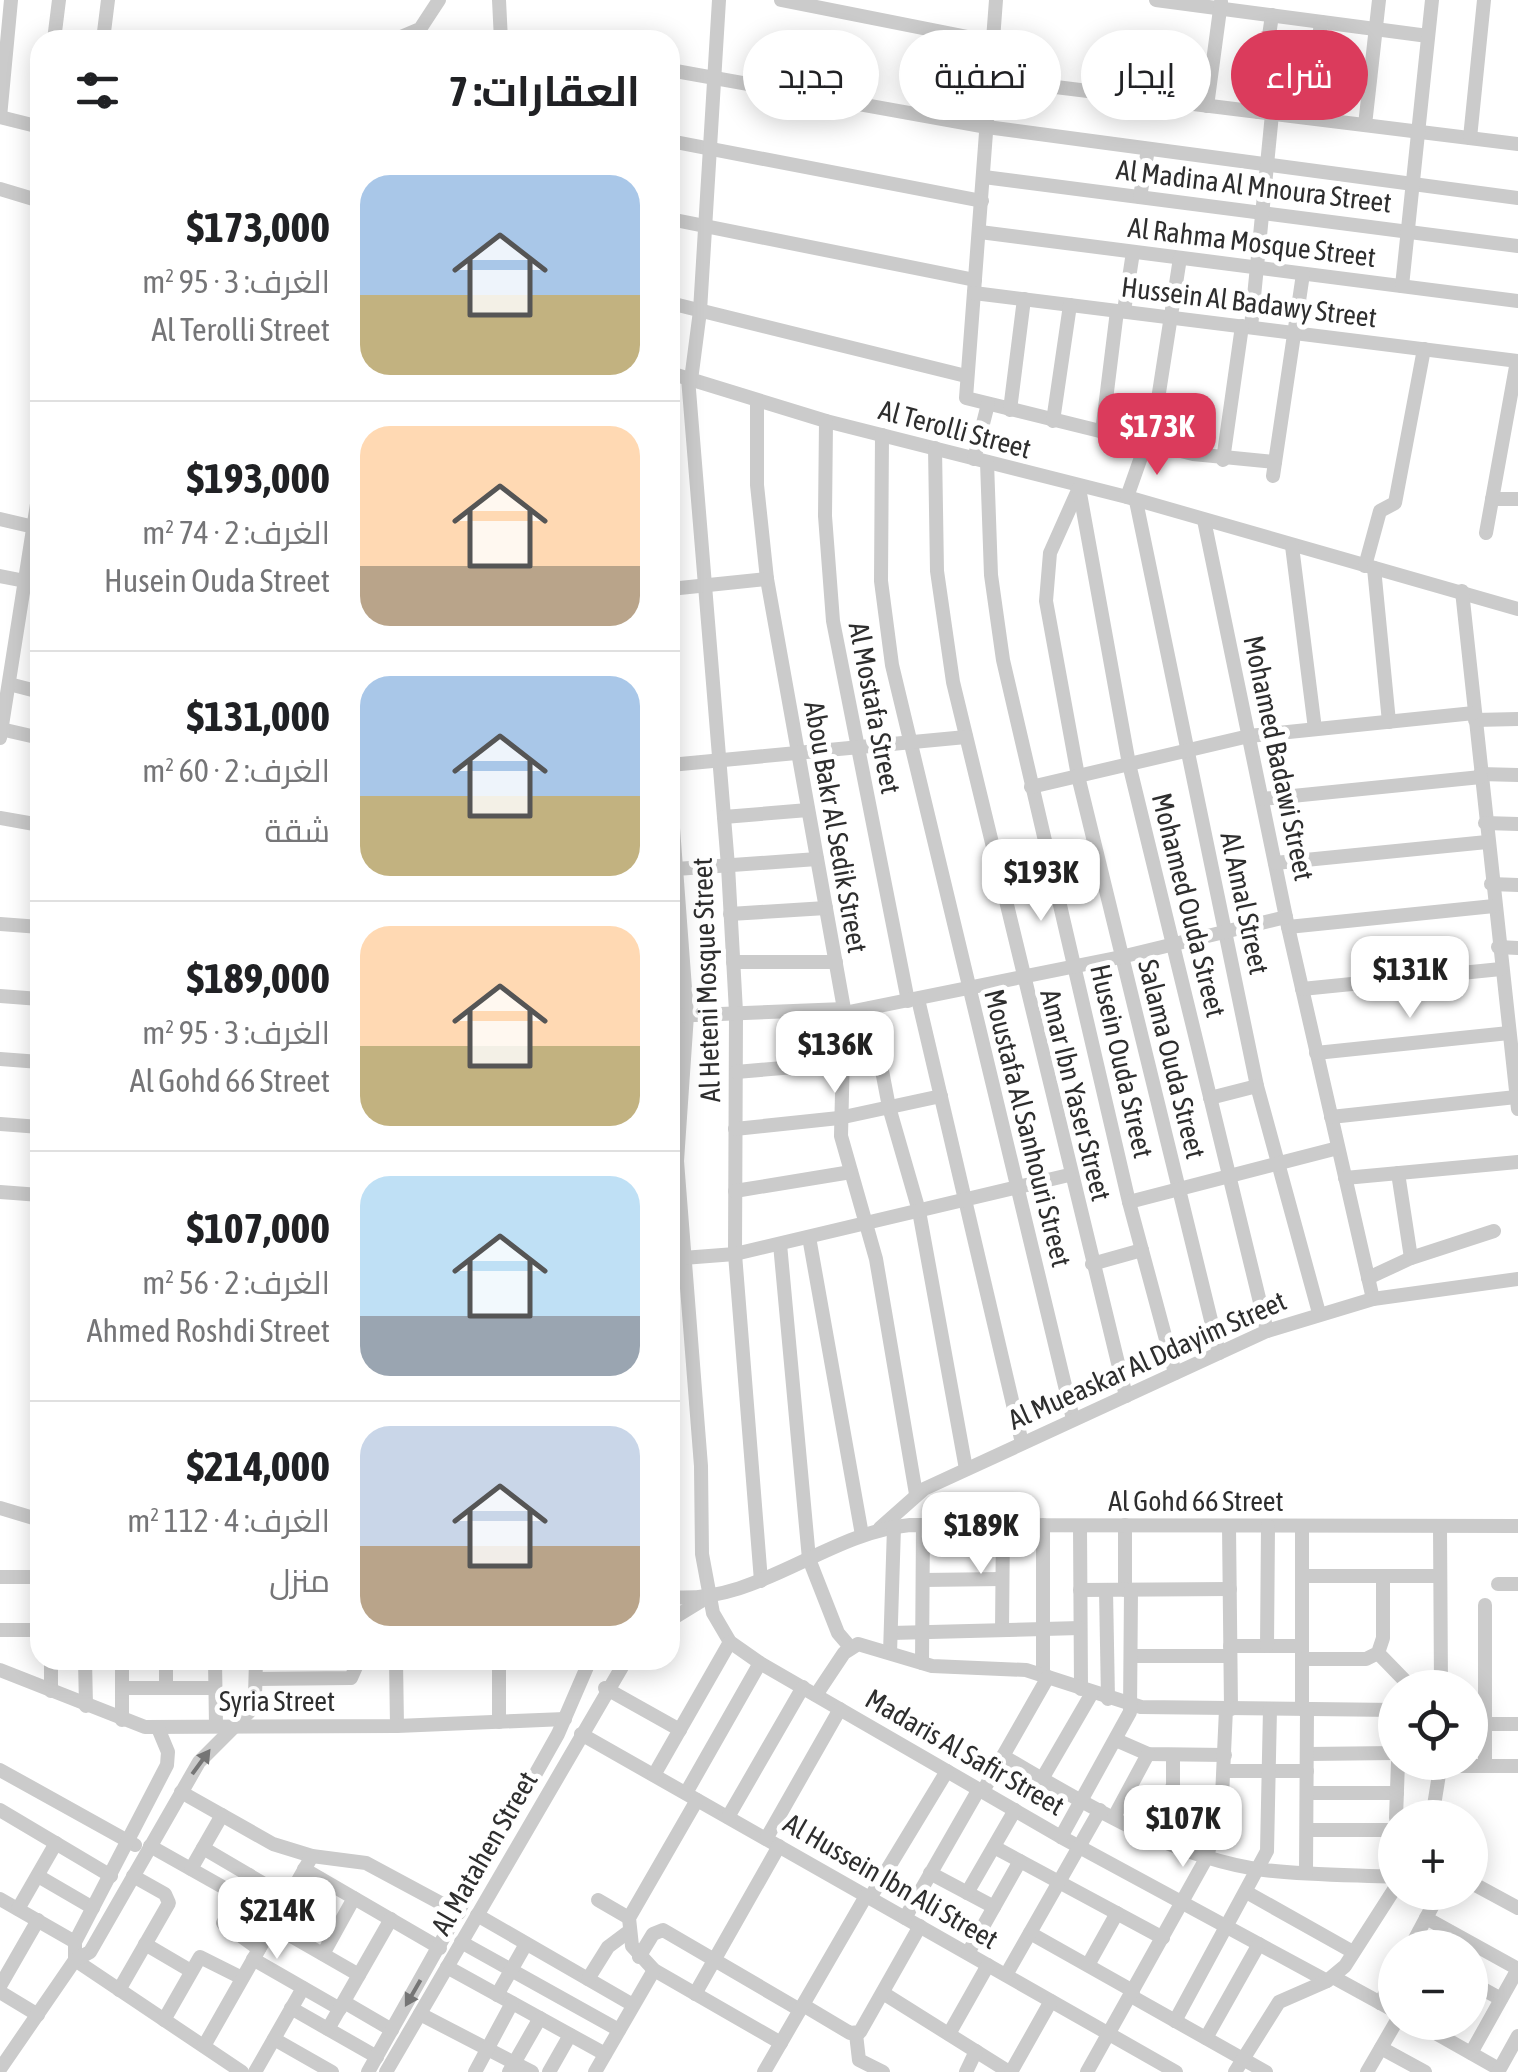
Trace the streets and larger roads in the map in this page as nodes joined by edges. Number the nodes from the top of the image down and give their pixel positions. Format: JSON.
{"nodes":[{"id":1,"x":11,"y":0,"type":"edge"},
{"id":2,"x":58,"y":0,"type":"edge"},
{"id":3,"x":108,"y":0,"type":"edge"},
{"id":4,"x":439,"y":0,"type":"edge"},
{"id":5,"x":499,"y":0,"type":"edge"},
{"id":6,"x":719,"y":0,"type":"edge"},
{"id":7,"x":780,"y":0,"type":"edge"},
{"id":8,"x":996,"y":0,"type":"edge"},
{"id":9,"x":1156,"y":0,"type":"edge"},
{"id":10,"x":1379,"y":0,"type":"edge"},
{"id":11,"x":1432,"y":0,"type":"edge"},
{"id":12,"x":1484,"y":0,"type":"edge"},
{"id":13,"x":1221,"y":4,"type":"edge"},
{"id":14,"x":1272,"y":16,"type":"junction"},
{"id":15,"x":1321,"y":22,"type":"junction"},
{"id":16,"x":1376,"y":29,"type":"junction"},
{"id":17,"x":55,"y":30,"type":"edge"},
{"id":18,"x":104,"y":30,"type":"edge"},
{"id":19,"x":418,"y":30,"type":"edge"},
{"id":20,"x":503,"y":30,"type":"edge"},
{"id":21,"x":932,"y":30,"type":"edge"},
{"id":22,"x":994,"y":30,"type":"edge"},
{"id":23,"x":1271,"y":30,"type":"edge"},
{"id":24,"x":1320,"y":30,"type":"edge"},
{"id":25,"x":1428,"y":36,"type":"junction"},
{"id":26,"x":680,"y":72,"type":"edge"},
{"id":27,"x":714,"y":78,"type":"junction"},
{"id":28,"x":1211,"y":82,"type":"edge"},
{"id":29,"x":0,"y":117,"type":"edge"},
{"id":30,"x":987,"y":120,"type":"edge"},
{"id":31,"x":1265,"y":120,"type":"edge"},
{"id":32,"x":1325,"y":120,"type":"edge"},
{"id":33,"x":30,"y":124,"type":"edge"},
{"id":34,"x":1365,"y":125,"type":"junction"},
{"id":35,"x":987,"y":127,"type":"junction"},
{"id":36,"x":1418,"y":132,"type":"junction"},
{"id":37,"x":1470,"y":138,"type":"junction"},
{"id":38,"x":680,"y":143,"type":"edge"},
{"id":39,"x":1518,"y":144,"type":"edge"},
{"id":40,"x":710,"y":148,"type":"junction"},
{"id":41,"x":1148,"y":149,"type":"junction"},
{"id":42,"x":1267,"y":164,"type":"junction"},
{"id":43,"x":984,"y":177,"type":"junction"},
{"id":44,"x":1412,"y":184,"type":"junction"},
{"id":45,"x":0,"y":189,"type":"edge"},
{"id":46,"x":1140,"y":197,"type":"junction"},
{"id":47,"x":30,"y":198,"type":"edge"},
{"id":48,"x":1518,"y":198,"type":"edge"},
{"id":49,"x":982,"y":201,"type":"junction"},
{"id":50,"x":1262,"y":213,"type":"junction"},
{"id":51,"x":680,"y":221,"type":"edge"},
{"id":52,"x":706,"y":226,"type":"junction"},
{"id":53,"x":980,"y":232,"type":"junction"},
{"id":54,"x":1408,"y":232,"type":"junction"},
{"id":55,"x":1518,"y":246,"type":"edge"},
{"id":56,"x":1132,"y":252,"type":"junction"},
{"id":57,"x":1180,"y":258,"type":"junction"},
{"id":58,"x":1257,"y":268,"type":"junction"},
{"id":59,"x":1303,"y":274,"type":"junction"},
{"id":60,"x":975,"y":286,"type":"junction"},
{"id":61,"x":1402,"y":286,"type":"junction"},
{"id":62,"x":1024,"y":300,"type":"junction"},
{"id":63,"x":1518,"y":301,"type":"edge"},
{"id":64,"x":680,"y":305,"type":"edge"},
{"id":65,"x":1070,"y":305,"type":"junction"},
{"id":66,"x":700,"y":311,"type":"junction"},
{"id":67,"x":1120,"y":311,"type":"junction"},
{"id":68,"x":1171,"y":317,"type":"junction"},
{"id":69,"x":1246,"y":327,"type":"junction"},
{"id":70,"x":1294,"y":333,"type":"junction"},
{"id":71,"x":1424,"y":349,"type":"junction"},
{"id":72,"x":1517,"y":361,"type":"edge"},
{"id":73,"x":680,"y":376,"type":"edge"},
{"id":74,"x":966,"y":376,"type":"junction"},
{"id":75,"x":690,"y":379,"type":"junction"},
{"id":76,"x":757,"y":401,"type":"junction"},
{"id":77,"x":988,"y":404,"type":"junction"},
{"id":78,"x":1010,"y":410,"type":"junction"},
{"id":79,"x":826,"y":421,"type":"junction"},
{"id":80,"x":1054,"y":421,"type":"junction"},
{"id":81,"x":1102,"y":432,"type":"junction"},
{"id":82,"x":882,"y":435,"type":"junction"},
{"id":83,"x":1149,"y":444,"type":"junction"},
{"id":84,"x":935,"y":448,"type":"junction"},
{"id":85,"x":981,"y":460,"type":"junction"},
{"id":86,"x":1223,"y":460,"type":"junction"},
{"id":87,"x":1080,"y":488,"type":"junction"},
{"id":88,"x":1132,"y":499,"type":"junction"},
{"id":89,"x":1492,"y":499,"type":"junction"},
{"id":90,"x":1518,"y":499,"type":"edge"},
{"id":91,"x":0,"y":519,"type":"edge"},
{"id":92,"x":1204,"y":520,"type":"junction"},
{"id":93,"x":30,"y":531,"type":"edge"},
{"id":94,"x":1486,"y":533,"type":"dead end"},
{"id":95,"x":1292,"y":546,"type":"junction"},
{"id":96,"x":30,"y":560,"type":"edge"},
{"id":97,"x":1369,"y":567,"type":"junction"},
{"id":98,"x":0,"y":576,"type":"edge"},
{"id":99,"x":767,"y":579,"type":"junction"},
{"id":100,"x":26,"y":581,"type":"junction"},
{"id":101,"x":706,"y":586,"type":"junction"},
{"id":102,"x":680,"y":588,"type":"edge"},
{"id":103,"x":1462,"y":592,"type":"junction"},
{"id":104,"x":1518,"y":609,"type":"edge"},
{"id":105,"x":0,"y":632,"type":"edge"},
{"id":106,"x":17,"y":635,"type":"junction"},
{"id":107,"x":5,"y":689,"type":"edge"},
{"id":108,"x":30,"y":691,"type":"edge"},
{"id":109,"x":1475,"y":716,"type":"junction"},
{"id":110,"x":1518,"y":719,"type":"edge"},
{"id":111,"x":1389,"y":722,"type":"junction"},
{"id":112,"x":1,"y":729,"type":"edge"},
{"id":113,"x":1315,"y":729,"type":"junction"},
{"id":114,"x":30,"y":736,"type":"edge"},
{"id":115,"x":1249,"y":736,"type":"junction"},
{"id":116,"x":966,"y":737,"type":"junction"},
{"id":117,"x":0,"y":738,"type":"edge"},
{"id":118,"x":910,"y":743,"type":"junction"},
{"id":119,"x":856,"y":748,"type":"junction"},
{"id":120,"x":1188,"y":750,"type":"junction"},
{"id":121,"x":798,"y":755,"type":"junction"},
{"id":122,"x":720,"y":764,"type":"junction"},
{"id":123,"x":1129,"y":764,"type":"junction"},
{"id":124,"x":680,"y":766,"type":"edge"},
{"id":125,"x":1518,"y":774,"type":"edge"},
{"id":126,"x":1480,"y":775,"type":"junction"},
{"id":127,"x":1078,"y":776,"type":"junction"},
{"id":128,"x":1031,"y":786,"type":"junction"},
{"id":129,"x":1262,"y":799,"type":"junction"},
{"id":130,"x":808,"y":810,"type":"junction"},
{"id":131,"x":724,"y":816,"type":"junction"},
{"id":132,"x":0,"y":818,"type":"edge"},
{"id":133,"x":30,"y":823,"type":"edge"},
{"id":134,"x":1485,"y":823,"type":"junction"},
{"id":135,"x":1518,"y":824,"type":"edge"},
{"id":136,"x":1487,"y":842,"type":"junction"},
{"id":137,"x":817,"y":859,"type":"junction"},
{"id":138,"x":1275,"y":864,"type":"junction"},
{"id":139,"x":728,"y":866,"type":"junction"},
{"id":140,"x":680,"y":869,"type":"edge"},
{"id":141,"x":1491,"y":884,"type":"junction"},
{"id":142,"x":1518,"y":885,"type":"edge"},
{"id":143,"x":1494,"y":906,"type":"junction"},
{"id":144,"x":826,"y":908,"type":"junction"},
{"id":145,"x":730,"y":914,"type":"junction"},
{"id":146,"x":1286,"y":922,"type":"junction"},
{"id":147,"x":0,"y":924,"type":"edge"},
{"id":148,"x":30,"y":926,"type":"edge"},
{"id":149,"x":680,"y":927,"type":"edge"},
{"id":150,"x":1225,"y":932,"type":"junction"},
{"id":151,"x":1172,"y":944,"type":"junction"},
{"id":152,"x":1498,"y":947,"type":"junction"},
{"id":153,"x":1518,"y":948,"type":"edge"},
{"id":154,"x":1121,"y":958,"type":"junction"},
{"id":155,"x":733,"y":962,"type":"junction"},
{"id":156,"x":836,"y":962,"type":"junction"},
{"id":157,"x":1074,"y":967,"type":"junction"},
{"id":158,"x":1501,"y":969,"type":"junction"},
{"id":159,"x":1022,"y":978,"type":"junction"},
{"id":160,"x":968,"y":988,"type":"junction"},
{"id":161,"x":1302,"y":989,"type":"junction"},
{"id":162,"x":0,"y":996,"type":"edge"},
{"id":163,"x":30,"y":998,"type":"edge"},
{"id":164,"x":912,"y":1000,"type":"junction"},
{"id":165,"x":870,"y":1008,"type":"junction"},
{"id":166,"x":844,"y":1011,"type":"junction"},
{"id":167,"x":736,"y":1012,"type":"junction"},
{"id":168,"x":1512,"y":1014,"type":"edge"},
{"id":169,"x":680,"y":1015,"type":"edge"},
{"id":170,"x":686,"y":1015,"type":"junction"},
{"id":171,"x":1509,"y":1033,"type":"junction"},
{"id":172,"x":1316,"y":1053,"type":"junction"},
{"id":173,"x":0,"y":1059,"type":"edge"},
{"id":174,"x":30,"y":1061,"type":"edge"},
{"id":175,"x":842,"y":1063,"type":"junction"},
{"id":176,"x":1516,"y":1069,"type":"edge"},
{"id":177,"x":736,"y":1072,"type":"junction"},
{"id":178,"x":1257,"y":1086,"type":"junction"},
{"id":179,"x":940,"y":1096,"type":"junction"},
{"id":180,"x":1210,"y":1098,"type":"junction"},
{"id":181,"x":1517,"y":1103,"type":"edge"},
{"id":182,"x":890,"y":1107,"type":"junction"},
{"id":183,"x":680,"y":1113,"type":"edge"},
{"id":184,"x":1331,"y":1117,"type":"junction"},
{"id":185,"x":840,"y":1118,"type":"junction"},
{"id":186,"x":0,"y":1124,"type":"edge"},
{"id":187,"x":30,"y":1126,"type":"edge"},
{"id":188,"x":735,"y":1129,"type":"junction"},
{"id":189,"x":1338,"y":1148,"type":"junction"},
{"id":190,"x":1518,"y":1162,"type":"edge"},
{"id":191,"x":1278,"y":1163,"type":"junction"},
{"id":192,"x":851,"y":1172,"type":"junction"},
{"id":193,"x":1398,"y":1173,"type":"junction"},
{"id":194,"x":1069,"y":1175,"type":"junction"},
{"id":195,"x":1229,"y":1176,"type":"junction"},
{"id":196,"x":1345,"y":1178,"type":"junction"},
{"id":197,"x":1016,"y":1188,"type":"junction"},
{"id":198,"x":1178,"y":1189,"type":"junction"},
{"id":199,"x":735,"y":1191,"type":"junction"},
{"id":200,"x":0,"y":1192,"type":"edge"},
{"id":201,"x":30,"y":1194,"type":"edge"},
{"id":202,"x":965,"y":1200,"type":"junction"},
{"id":203,"x":1129,"y":1202,"type":"junction"},
{"id":204,"x":919,"y":1211,"type":"junction"},
{"id":205,"x":867,"y":1223,"type":"junction"},
{"id":206,"x":1494,"y":1231,"type":"dead end"},
{"id":207,"x":809,"y":1237,"type":"junction"},
{"id":208,"x":780,"y":1244,"type":"junction"},
{"id":209,"x":1142,"y":1250,"type":"junction"},
{"id":210,"x":735,"y":1254,"type":"junction"},
{"id":211,"x":1411,"y":1258,"type":"junction"},
{"id":212,"x":680,"y":1259,"type":"edge"},
{"id":213,"x":1092,"y":1264,"type":"junction"},
{"id":214,"x":1368,"y":1278,"type":"junction"},
{"id":215,"x":1518,"y":1279,"type":"edge"},
{"id":216,"x":680,"y":1285,"type":"edge"},
{"id":217,"x":1373,"y":1299,"type":"junction"},
{"id":218,"x":1319,"y":1312,"type":"junction"},
{"id":219,"x":1267,"y":1331,"type":"junction"},
{"id":220,"x":1219,"y":1352,"type":"junction"},
{"id":221,"x":1174,"y":1374,"type":"junction"},
{"id":222,"x":1126,"y":1396,"type":"junction"},
{"id":223,"x":1074,"y":1419,"type":"junction"},
{"id":224,"x":1022,"y":1443,"type":"junction"},
{"id":225,"x":966,"y":1469,"type":"junction"},
{"id":226,"x":916,"y":1494,"type":"junction"},
{"id":227,"x":0,"y":1508,"type":"edge"},
{"id":228,"x":30,"y":1517,"type":"edge"},
{"id":229,"x":923,"y":1525,"type":"junction"},
{"id":230,"x":1003,"y":1525,"type":"junction"},
{"id":231,"x":894,"y":1526,"type":"junction"},
{"id":232,"x":1043,"y":1526,"type":"junction"},
{"id":233,"x":1080,"y":1526,"type":"junction"},
{"id":234,"x":1125,"y":1526,"type":"junction"},
{"id":235,"x":1230,"y":1526,"type":"junction"},
{"id":236,"x":1268,"y":1526,"type":"junction"},
{"id":237,"x":1302,"y":1526,"type":"junction"},
{"id":238,"x":1440,"y":1526,"type":"junction"},
{"id":239,"x":1518,"y":1526,"type":"edge"},
{"id":240,"x":878,"y":1530,"type":"junction"},
{"id":241,"x":862,"y":1536,"type":"junction"},
{"id":242,"x":809,"y":1559,"type":"junction"},
{"id":243,"x":1302,"y":1576,"type":"junction"},
{"id":244,"x":1383,"y":1576,"type":"junction"},
{"id":245,"x":1440,"y":1576,"type":"junction"},
{"id":246,"x":0,"y":1577,"type":"edge"},
{"id":247,"x":30,"y":1577,"type":"edge"},
{"id":248,"x":923,"y":1580,"type":"junction"},
{"id":249,"x":1002,"y":1580,"type":"junction"},
{"id":250,"x":760,"y":1581,"type":"junction"},
{"id":251,"x":1498,"y":1584,"type":"dead end"},
{"id":252,"x":1518,"y":1584,"type":"edge"},
{"id":253,"x":1230,"y":1589,"type":"junction"},
{"id":254,"x":1080,"y":1590,"type":"junction"},
{"id":255,"x":1106,"y":1590,"type":"junction"},
{"id":256,"x":1128,"y":1590,"type":"junction"},
{"id":257,"x":680,"y":1597,"type":"edge"},
{"id":258,"x":706,"y":1598,"type":"junction"},
{"id":259,"x":1485,"y":1605,"type":"dead end"},
{"id":260,"x":680,"y":1614,"type":"edge"},
{"id":261,"x":1043,"y":1628,"type":"junction"},
{"id":262,"x":1080,"y":1628,"type":"junction"},
{"id":263,"x":0,"y":1630,"type":"edge"},
{"id":264,"x":30,"y":1630,"type":"edge"},
{"id":265,"x":1002,"y":1630,"type":"junction"},
{"id":266,"x":922,"y":1632,"type":"junction"},
{"id":267,"x":891,"y":1633,"type":"junction"},
{"id":268,"x":730,"y":1642,"type":"junction"},
{"id":269,"x":850,"y":1646,"type":"junction"},
{"id":270,"x":1267,"y":1646,"type":"junction"},
{"id":271,"x":1230,"y":1651,"type":"junction"},
{"id":272,"x":1302,"y":1652,"type":"junction"},
{"id":273,"x":890,"y":1653,"type":"junction"},
{"id":274,"x":1378,"y":1653,"type":"junction"},
{"id":275,"x":1131,"y":1656,"type":"junction"},
{"id":276,"x":760,"y":1663,"type":"junction"},
{"id":277,"x":922,"y":1663,"type":"junction"},
{"id":278,"x":0,"y":1670,"type":"edge"},
{"id":279,"x":51,"y":1670,"type":"edge"},
{"id":280,"x":85,"y":1670,"type":"edge"},
{"id":281,"x":122,"y":1670,"type":"edge"},
{"id":282,"x":166,"y":1670,"type":"edge"},
{"id":283,"x":215,"y":1670,"type":"edge"},
{"id":284,"x":256,"y":1670,"type":"edge"},
{"id":285,"x":314,"y":1670,"type":"edge"},
{"id":286,"x":354,"y":1670,"type":"edge"},
{"id":287,"x":396,"y":1670,"type":"edge"},
{"id":288,"x":500,"y":1670,"type":"edge"},
{"id":289,"x":586,"y":1670,"type":"edge"},
{"id":290,"x":618,"y":1670,"type":"edge"},
{"id":291,"x":1395,"y":1670,"type":"edge"},
{"id":292,"x":1440,"y":1670,"type":"edge"},
{"id":293,"x":1485,"y":1670,"type":"edge"},
{"id":294,"x":1046,"y":1676,"type":"junction"},
{"id":295,"x":256,"y":1679,"type":"junction"},
{"id":296,"x":314,"y":1679,"type":"junction"},
{"id":297,"x":122,"y":1688,"type":"junction"},
{"id":298,"x":166,"y":1688,"type":"junction"},
{"id":299,"x":215,"y":1688,"type":"junction"},
{"id":300,"x":605,"y":1688,"type":"junction"},
{"id":301,"x":51,"y":1691,"type":"junction"},
{"id":302,"x":809,"y":1691,"type":"junction"},
{"id":303,"x":1086,"y":1691,"type":"junction"},
{"id":304,"x":1108,"y":1699,"type":"junction"},
{"id":305,"x":86,"y":1706,"type":"junction"},
{"id":306,"x":1131,"y":1706,"type":"junction"},
{"id":307,"x":840,"y":1709,"type":"junction"},
{"id":308,"x":1228,"y":1709,"type":"junction"},
{"id":309,"x":1270,"y":1709,"type":"junction"},
{"id":310,"x":1305,"y":1709,"type":"junction"},
{"id":311,"x":1378,"y":1710,"type":"edge"},
{"id":312,"x":567,"y":1715,"type":"junction"},
{"id":313,"x":122,"y":1720,"type":"junction"},
{"id":314,"x":590,"y":1720,"type":"junction"},
{"id":315,"x":498,"y":1722,"type":"junction"},
{"id":316,"x":1488,"y":1724,"type":"edge"},
{"id":317,"x":1518,"y":1724,"type":"edge"},
{"id":318,"x":216,"y":1726,"type":"junction"},
{"id":319,"x":239,"y":1726,"type":"junction"},
{"id":320,"x":397,"y":1726,"type":"junction"},
{"id":321,"x":158,"y":1728,"type":"junction"},
{"id":322,"x":680,"y":1730,"type":"junction"},
{"id":323,"x":558,"y":1734,"type":"junction"},
{"id":324,"x":578,"y":1739,"type":"junction"},
{"id":325,"x":1116,"y":1740,"type":"junction"},
{"id":326,"x":1378,"y":1753,"type":"edge"},
{"id":327,"x":1148,"y":1754,"type":"junction"},
{"id":328,"x":1307,"y":1754,"type":"junction"},
{"id":329,"x":1172,"y":1755,"type":"junction"},
{"id":330,"x":1003,"y":1756,"type":"junction"},
{"id":331,"x":1224,"y":1763,"type":"junction"},
{"id":332,"x":1488,"y":1766,"type":"edge"},
{"id":333,"x":1518,"y":1766,"type":"edge"},
{"id":334,"x":947,"y":1771,"type":"junction"},
{"id":335,"x":1270,"y":1771,"type":"junction"},
{"id":336,"x":1307,"y":1771,"type":"junction"},
{"id":337,"x":654,"y":1776,"type":"junction"},
{"id":338,"x":2,"y":1777,"type":"edge"},
{"id":339,"x":1042,"y":1779,"type":"junction"},
{"id":340,"x":1397,"y":1780,"type":"edge"},
{"id":341,"x":981,"y":1790,"type":"junction"},
{"id":342,"x":181,"y":1792,"type":"junction"},
{"id":343,"x":1397,"y":1792,"type":"junction"},
{"id":344,"x":1307,"y":1793,"type":"junction"},
{"id":345,"x":691,"y":1796,"type":"junction"},
{"id":346,"x":1397,"y":1800,"type":"edge"},
{"id":347,"x":1082,"y":1801,"type":"junction"},
{"id":348,"x":0,"y":1810,"type":"edge"},
{"id":349,"x":1015,"y":1810,"type":"junction"},
{"id":350,"x":1107,"y":1813,"type":"junction"},
{"id":351,"x":222,"y":1814,"type":"junction"},
{"id":352,"x":728,"y":1817,"type":"junction"},
{"id":353,"x":1307,"y":1830,"type":"junction"},
{"id":354,"x":1378,"y":1830,"type":"edge"},
{"id":355,"x":1154,"y":1834,"type":"junction"},
{"id":356,"x":1062,"y":1836,"type":"junction"},
{"id":357,"x":128,"y":1842,"type":"junction"},
{"id":358,"x":772,"y":1843,"type":"junction"},
{"id":359,"x":56,"y":1844,"type":"junction"},
{"id":360,"x":1078,"y":1846,"type":"junction"},
{"id":361,"x":994,"y":1847,"type":"junction"},
{"id":362,"x":202,"y":1848,"type":"junction"},
{"id":363,"x":148,"y":1849,"type":"junction"},
{"id":364,"x":1208,"y":1857,"type":"junction"},
{"id":365,"x":1020,"y":1861,"type":"junction"},
{"id":366,"x":308,"y":1863,"type":"junction"},
{"id":367,"x":191,"y":1869,"type":"junction"},
{"id":368,"x":1261,"y":1870,"type":"junction"},
{"id":369,"x":1306,"y":1873,"type":"junction"},
{"id":370,"x":930,"y":1874,"type":"junction"},
{"id":371,"x":248,"y":1875,"type":"junction"},
{"id":372,"x":38,"y":1876,"type":"junction"},
{"id":373,"x":111,"y":1876,"type":"junction"},
{"id":374,"x":133,"y":1876,"type":"junction"},
{"id":375,"x":1378,"y":1877,"type":"edge"},
{"id":376,"x":1059,"y":1882,"type":"junction"},
{"id":377,"x":1488,"y":1892,"type":"edge"},
{"id":378,"x":967,"y":1893,"type":"junction"},
{"id":379,"x":1248,"y":1893,"type":"junction"},
{"id":380,"x":237,"y":1895,"type":"junction"},
{"id":381,"x":868,"y":1897,"type":"junction"},
{"id":382,"x":0,"y":1898,"type":"edge"},
{"id":383,"x":288,"y":1898,"type":"junction"},
{"id":384,"x":354,"y":1898,"type":"junction"},
{"id":385,"x":598,"y":1900,"type":"dead end"},
{"id":386,"x":1183,"y":1903,"type":"junction"},
{"id":387,"x":994,"y":1907,"type":"junction"},
{"id":388,"x":94,"y":1908,"type":"junction"},
{"id":389,"x":1518,"y":1908,"type":"edge"},
{"id":390,"x":18,"y":1909,"type":"junction"},
{"id":391,"x":1381,"y":1910,"type":"edge"},
{"id":392,"x":1430,"y":1910,"type":"edge"},
{"id":393,"x":460,"y":1913,"type":"junction"},
{"id":394,"x":1117,"y":1914,"type":"junction"},
{"id":395,"x":477,"y":1915,"type":"junction"},
{"id":396,"x":905,"y":1918,"type":"junction"},
{"id":397,"x":1426,"y":1918,"type":"junction"},
{"id":398,"x":38,"y":1920,"type":"junction"},
{"id":399,"x":391,"y":1920,"type":"junction"},
{"id":400,"x":272,"y":1925,"type":"junction"},
{"id":401,"x":628,"y":1925,"type":"junction"},
{"id":402,"x":920,"y":1926,"type":"junction"},
{"id":403,"x":1228,"y":1928,"type":"junction"},
{"id":404,"x":1420,"y":1930,"type":"edge"},
{"id":405,"x":1030,"y":1933,"type":"junction"},
{"id":406,"x":1163,"y":1938,"type":"junction"},
{"id":407,"x":75,"y":1942,"type":"junction"},
{"id":408,"x":462,"y":1942,"type":"junction"},
{"id":409,"x":146,"y":1944,"type":"junction"},
{"id":410,"x":526,"y":1944,"type":"junction"},
{"id":411,"x":1259,"y":1944,"type":"junction"},
{"id":412,"x":440,"y":1948,"type":"junction"},
{"id":413,"x":1353,"y":1952,"type":"junction"},
{"id":414,"x":256,"y":1954,"type":"junction"},
{"id":415,"x":323,"y":1954,"type":"junction"},
{"id":416,"x":968,"y":1954,"type":"junction"},
{"id":417,"x":639,"y":1958,"type":"junction"},
{"id":418,"x":75,"y":1960,"type":"junction"},
{"id":419,"x":714,"y":1960,"type":"junction"},
{"id":420,"x":988,"y":1965,"type":"junction"},
{"id":421,"x":1088,"y":1965,"type":"junction"},
{"id":422,"x":447,"y":1967,"type":"junction"},
{"id":423,"x":1518,"y":1969,"type":"edge"},
{"id":424,"x":512,"y":1970,"type":"junction"},
{"id":425,"x":654,"y":1970,"type":"junction"},
{"id":426,"x":191,"y":1971,"type":"junction"},
{"id":427,"x":359,"y":1975,"type":"junction"},
{"id":428,"x":1006,"y":1975,"type":"junction"},
{"id":429,"x":242,"y":1978,"type":"junction"},
{"id":430,"x":588,"y":1979,"type":"junction"},
{"id":431,"x":1330,"y":1979,"type":"junction"},
{"id":432,"x":303,"y":1988,"type":"junction"},
{"id":433,"x":0,"y":1989,"type":"edge"},
{"id":434,"x":119,"y":1990,"type":"junction"},
{"id":435,"x":1488,"y":1992,"type":"edge"},
{"id":436,"x":883,"y":1993,"type":"junction"},
{"id":437,"x":1132,"y":1993,"type":"junction"},
{"id":438,"x":497,"y":1994,"type":"junction"},
{"id":439,"x":695,"y":1994,"type":"junction"},
{"id":440,"x":1501,"y":1999,"type":"junction"},
{"id":441,"x":1051,"y":2001,"type":"junction"},
{"id":442,"x":1378,"y":2002,"type":"edge"},
{"id":443,"x":512,"y":2003,"type":"junction"},
{"id":444,"x":634,"y":2005,"type":"junction"},
{"id":445,"x":342,"y":2006,"type":"junction"},
{"id":446,"x":292,"y":2008,"type":"junction"},
{"id":447,"x":802,"y":2008,"type":"junction"},
{"id":448,"x":38,"y":2014,"type":"junction"},
{"id":449,"x":420,"y":2014,"type":"junction"},
{"id":450,"x":540,"y":2018,"type":"junction"},
{"id":451,"x":164,"y":2020,"type":"junction"},
{"id":452,"x":1175,"y":2021,"type":"junction"},
{"id":453,"x":328,"y":2029,"type":"junction"},
{"id":454,"x":392,"y":2030,"type":"junction"},
{"id":455,"x":619,"y":2030,"type":"junction"},
{"id":456,"x":856,"y":2034,"type":"junction"},
{"id":457,"x":949,"y":2034,"type":"junction"},
{"id":458,"x":1109,"y":2034,"type":"junction"},
{"id":459,"x":570,"y":2035,"type":"junction"},
{"id":460,"x":274,"y":2038,"type":"junction"},
{"id":461,"x":1206,"y":2038,"type":"junction"},
{"id":462,"x":1386,"y":2040,"type":"edge"},
{"id":463,"x":1448,"y":2040,"type":"edge"},
{"id":464,"x":781,"y":2044,"type":"junction"},
{"id":465,"x":204,"y":2046,"type":"junction"},
{"id":466,"x":1515,"y":2046,"type":"edge"},
{"id":467,"x":1381,"y":2048,"type":"junction"},
{"id":468,"x":488,"y":2049,"type":"junction"},
{"id":469,"x":976,"y":2052,"type":"junction"},
{"id":470,"x":1471,"y":2053,"type":"junction"},
{"id":471,"x":606,"y":2054,"type":"junction"},
{"id":472,"x":376,"y":2057,"type":"junction"},
{"id":473,"x":856,"y":2066,"type":"edge"},
{"id":474,"x":1238,"y":2066,"type":"edge"},
{"id":475,"x":512,"y":2067,"type":"edge"},
{"id":476,"x":0,"y":2069,"type":"edge"},
{"id":477,"x":1418,"y":2070,"type":"edge"},
{"id":478,"x":1498,"y":2070,"type":"edge"},
{"id":479,"x":242,"y":2072,"type":"edge"},
{"id":480,"x":255,"y":2072,"type":"edge"},
{"id":481,"x":332,"y":2072,"type":"edge"},
{"id":482,"x":368,"y":2072,"type":"edge"},
{"id":483,"x":386,"y":2072,"type":"edge"},
{"id":484,"x":474,"y":2072,"type":"edge"},
{"id":485,"x":532,"y":2072,"type":"edge"},
{"id":486,"x":549,"y":2072,"type":"edge"},
{"id":487,"x":595,"y":2072,"type":"edge"},
{"id":488,"x":765,"y":2072,"type":"edge"},
{"id":489,"x":882,"y":2072,"type":"edge"},
{"id":490,"x":966,"y":2072,"type":"edge"},
{"id":491,"x":1010,"y":2072,"type":"edge"},
{"id":492,"x":1087,"y":2072,"type":"edge"},
{"id":493,"x":1176,"y":2072,"type":"edge"},
{"id":494,"x":1266,"y":2072,"type":"edge"},
{"id":495,"x":1368,"y":2072,"type":"edge"}],
"edges":[{"from":1,"to":29,"type":"street"},
{"from":2,"to":17,"type":"street"},
{"from":3,"to":18,"type":"street"},
{"from":4,"to":19,"type":"street"},
{"from":5,"to":20,"type":"street"},
{"from":6,"to":27,"type":"street","name":"Al Heteni Mosque Street"},
{"from":7,"to":21,"type":"street"},
{"from":8,"to":22,"type":"street"},
{"from":9,"to":13,"type":"street"},
{"from":10,"to":16,"type":"street"},
{"from":11,"to":25,"type":"street"},
{"from":12,"to":37,"type":"street"},
{"from":13,"to":14,"type":"street"},
{"from":13,"to":28,"type":"street"},
{"from":14,"to":15,"type":"street"},
{"from":14,"to":23,"type":"street"},
{"from":15,"to":16,"type":"street"},
{"from":15,"to":24,"type":"street"},
{"from":16,"to":25,"type":"street"},
{"from":16,"to":34,"type":"street"},
{"from":25,"to":36,"type":"street"},
{"from":26,"to":27,"type":"street"},
{"from":27,"to":35,"type":"street"},
{"from":27,"to":40,"type":"street","name":"Al Heteni Mosque Street"},
{"from":29,"to":33,"type":"street"},
{"from":30,"to":35,"type":"street"},
{"from":31,"to":42,"type":"street"},
{"from":32,"to":34,"type":"street"},
{"from":34,"to":36,"type":"street"},
{"from":35,"to":41,"type":"street"},
{"from":35,"to":43,"type":"street"},
{"from":36,"to":37,"type":"street"},
{"from":36,"to":44,"type":"street"},
{"from":37,"to":39,"type":"street"},
{"from":38,"to":40,"type":"street"},
{"from":40,"to":49,"type":"street"},
{"from":40,"to":52,"type":"street","name":"Al Heteni Mosque Street"},
{"from":41,"to":42,"type":"street"},
{"from":41,"to":46,"type":"street"},
{"from":42,"to":44,"type":"street"},
{"from":42,"to":50,"type":"street"},
{"from":43,"to":46,"type":"street","name":"Al Madina Al Mnoura Street"},
{"from":43,"to":49,"type":"street"},
{"from":44,"to":48,"type":"street"},
{"from":44,"to":54,"type":"street"},
{"from":45,"to":47,"type":"street"},
{"from":46,"to":50,"type":"street","name":"Al Madina Al Mnoura Street"},
{"from":49,"to":53,"type":"street"},
{"from":50,"to":54,"type":"street","name":"Al Madina Al Mnoura Street"},
{"from":50,"to":58,"type":"street"},
{"from":51,"to":52,"type":"street"},
{"from":52,"to":60,"type":"street"},
{"from":52,"to":66,"type":"street","name":"Al Heteni Mosque Street"},
{"from":53,"to":56,"type":"street","name":"Al Rahma Mosque Street"},
{"from":53,"to":60,"type":"street"},
{"from":54,"to":55,"type":"street","name":"Al Madina Al Mnoura Street"},
{"from":54,"to":61,"type":"street"},
{"from":56,"to":57,"type":"street","name":"Al Rahma Mosque Street"},
{"from":56,"to":67,"type":"street"},
{"from":57,"to":58,"type":"street","name":"Al Rahma Mosque Street"},
{"from":57,"to":68,"type":"street"},
{"from":58,"to":59,"type":"street","name":"Al Rahma Mosque Street"},
{"from":58,"to":69,"type":"street"},
{"from":59,"to":61,"type":"street","name":"Al Rahma Mosque Street"},
{"from":59,"to":70,"type":"street"},
{"from":60,"to":62,"type":"street","name":"Hussein Al Badawy Street"},
{"from":60,"to":74,"type":"street"},
{"from":61,"to":63,"type":"street","name":"Al Rahma Mosque Street"},
{"from":62,"to":65,"type":"street","name":"Hussein Al Badawy Street"},
{"from":62,"to":78,"type":"street"},
{"from":64,"to":66,"type":"street"},
{"from":65,"to":67,"type":"street","name":"Hussein Al Badawy Street"},
{"from":65,"to":80,"type":"street"},
{"from":66,"to":74,"type":"street"},
{"from":66,"to":75,"type":"street","name":"Al Heteni Mosque Street"},
{"from":67,"to":68,"type":"street","name":"Hussein Al Badawy Street"},
{"from":67,"to":81,"type":"street"},
{"from":68,"to":69,"type":"street","name":"Hussein Al Badawy Street"},
{"from":68,"to":83,"type":"street"},
{"from":69,"to":70,"type":"street","name":"Hussein Al Badawy Street"},
{"from":69,"to":86,"type":"street"},
{"from":70,"to":71,"type":"street","name":"Hussein Al Badawy Street"},
{"from":70,"to":86,"type":"street"},
{"from":71,"to":72,"type":"street","name":"Hussein Al Badawy Street"},
{"from":71,"to":97,"type":"street"},
{"from":72,"to":89,"type":"street"},
{"from":73,"to":75,"type":"street","name":"Al Terolli Street"},
{"from":74,"to":77,"type":"street"},
{"from":75,"to":76,"type":"street","name":"Al Terolli Street"},
{"from":75,"to":101,"type":"street","name":"Al Heteni Mosque Street"},
{"from":76,"to":79,"type":"street","name":"Al Terolli Street"},
{"from":76,"to":99,"type":"street","name":"Abou Bakr Al Sedik Street"},
{"from":77,"to":78,"type":"street"},
{"from":77,"to":85,"type":"street","name":"Husein Ouda Street"},
{"from":78,"to":80,"type":"street"},
{"from":79,"to":82,"type":"street","name":"Al Terolli Street"},
{"from":79,"to":119,"type":"street","name":"Al Mostafa Street"},
{"from":80,"to":81,"type":"street"},
{"from":81,"to":83,"type":"street"},
{"from":82,"to":84,"type":"street","name":"Al Terolli Street"},
{"from":82,"to":118,"type":"street","name":"Moustafa Al Sanhouri Street"},
{"from":83,"to":86,"type":"street"},
{"from":83,"to":88,"type":"street"},
{"from":84,"to":85,"type":"street","name":"Al Terolli Street"},
{"from":84,"to":116,"type":"street","name":"Amar Ibn Yaser Street"},
{"from":85,"to":87,"type":"street","name":"Al Terolli Street"},
{"from":85,"to":128,"type":"street","name":"Husein Ouda Street"},
{"from":87,"to":88,"type":"street","name":"Al Terolli Street"},
{"from":87,"to":123,"type":"street","name":"Mohamed Ouda Street"},
{"from":87,"to":127,"type":"street","name":"Salama Ouda Street"},
{"from":88,"to":92,"type":"street","name":"Al Terolli Street"},
{"from":88,"to":120,"type":"street","name":"Al Amal Street"},
{"from":89,"to":90,"type":"street"},
{"from":89,"to":94,"type":"street"},
{"from":91,"to":93,"type":"street"},
{"from":92,"to":95,"type":"street","name":"Al Terolli Street"},
{"from":92,"to":115,"type":"street","name":"Mohamed Badawi Street"},
{"from":95,"to":97,"type":"street","name":"Al Terolli Street"},
{"from":95,"to":113,"type":"street"},
{"from":96,"to":100,"type":"street"},
{"from":97,"to":103,"type":"street","name":"Al Terolli Street"},
{"from":97,"to":111,"type":"street"},
{"from":98,"to":100,"type":"street"},
{"from":99,"to":101,"type":"street"},
{"from":99,"to":121,"type":"street","name":"Abou Bakr Al Sedik Street"},
{"from":100,"to":106,"type":"street"},
{"from":101,"to":102,"type":"street"},
{"from":101,"to":122,"type":"street","name":"Al Heteni Mosque Street"},
{"from":103,"to":104,"type":"street","name":"Al Terolli Street"},
{"from":103,"to":109,"type":"street"},
{"from":105,"to":106,"type":"street"},
{"from":106,"to":107,"type":"street"},
{"from":107,"to":108,"type":"street"},
{"from":107,"to":112,"type":"street"},
{"from":109,"to":110,"type":"street"},
{"from":109,"to":111,"type":"street"},
{"from":109,"to":126,"type":"street"},
{"from":111,"to":113,"type":"street"},
{"from":112,"to":114,"type":"street"},
{"from":112,"to":117,"type":"street"},
{"from":113,"to":115,"type":"street"},
{"from":115,"to":120,"type":"street"},
{"from":115,"to":129,"type":"street","name":"Mohamed Badawi Street"},
{"from":116,"to":118,"type":"street"},
{"from":116,"to":159,"type":"street","name":"Amar Ibn Yaser Street"},
{"from":118,"to":119,"type":"street"},
{"from":118,"to":160,"type":"street","name":"Moustafa Al Sanhouri Street"},
{"from":119,"to":121,"type":"street"},
{"from":119,"to":164,"type":"street","name":"Al Mostafa Street"},
{"from":120,"to":123,"type":"street"},
{"from":120,"to":150,"type":"street","name":"Al Amal Street"},
{"from":121,"to":122,"type":"street"},
{"from":121,"to":130,"type":"street","name":"Abou Bakr Al Sedik Street"},
{"from":122,"to":124,"type":"street"},
{"from":122,"to":131,"type":"street","name":"Al Heteni Mosque Street"},
{"from":123,"to":127,"type":"street"},
{"from":123,"to":151,"type":"street","name":"Mohamed Ouda Street"},
{"from":125,"to":126,"type":"street"},
{"from":126,"to":129,"type":"street"},
{"from":126,"to":134,"type":"street"},
{"from":127,"to":128,"type":"street"},
{"from":127,"to":154,"type":"street","name":"Salama Ouda Street"},
{"from":128,"to":157,"type":"street","name":"Husein Ouda Street"},
{"from":129,"to":138,"type":"street","name":"Mohamed Badawi Street"},
{"from":130,"to":131,"type":"street"},
{"from":130,"to":137,"type":"street","name":"Abou Bakr Al Sedik Street"},
{"from":131,"to":139,"type":"street","name":"Al Heteni Mosque Street"},
{"from":132,"to":133,"type":"street"},
{"from":134,"to":135,"type":"street"},
{"from":134,"to":136,"type":"street"},
{"from":136,"to":138,"type":"street"},
{"from":136,"to":141,"type":"street"},
{"from":137,"to":139,"type":"street"},
{"from":137,"to":144,"type":"street","name":"Abou Bakr Al Sedik Street"},
{"from":138,"to":146,"type":"street","name":"Mohamed Badawi Street"},
{"from":139,"to":140,"type":"street"},
{"from":139,"to":145,"type":"street","name":"Al Heteni Mosque Street"},
{"from":141,"to":142,"type":"street"},
{"from":141,"to":143,"type":"street"},
{"from":143,"to":146,"type":"street"},
{"from":143,"to":152,"type":"street"},
{"from":144,"to":145,"type":"street"},
{"from":144,"to":156,"type":"street","name":"Abou Bakr Al Sedik Street"},
{"from":145,"to":155,"type":"street","name":"Al Heteni Mosque Street"},
{"from":146,"to":150,"type":"street"},
{"from":146,"to":161,"type":"street","name":"Mohamed Badawi Street"},
{"from":147,"to":148,"type":"street"},
{"from":149,"to":170,"type":"street"},
{"from":150,"to":151,"type":"street"},
{"from":150,"to":178,"type":"street","name":"Al Amal Street"},
{"from":151,"to":154,"type":"street"},
{"from":151,"to":180,"type":"street","name":"Mohamed Ouda Street"},
{"from":152,"to":153,"type":"street"},
{"from":152,"to":158,"type":"street"},
{"from":154,"to":157,"type":"street"},
{"from":154,"to":198,"type":"street","name":"Salama Ouda Street"},
{"from":155,"to":156,"type":"street"},
{"from":155,"to":167,"type":"street","name":"Al Heteni Mosque Street"},
{"from":156,"to":166,"type":"street","name":"Abou Bakr Al Sedik Street"},
{"from":157,"to":159,"type":"street"},
{"from":157,"to":203,"type":"street","name":"Husein Ouda Street"},
{"from":158,"to":161,"type":"street"},
{"from":158,"to":168,"type":"street"},
{"from":159,"to":160,"type":"street"},
{"from":159,"to":194,"type":"street","name":"Amar Ibn Yaser Street"},
{"from":160,"to":164,"type":"street"},
{"from":160,"to":197,"type":"street","name":"Moustafa Al Sanhouri Street"},
{"from":161,"to":172,"type":"street","name":"Mohamed Badawi Street"},
{"from":162,"to":163,"type":"street"},
{"from":164,"to":165,"type":"street"},
{"from":164,"to":179,"type":"street","name":"Al Mostafa Street"},
{"from":165,"to":166,"type":"street"},
{"from":165,"to":182,"type":"street"},
{"from":166,"to":167,"type":"street"},
{"from":166,"to":175,"type":"street","name":"Abou Bakr Al Sedik Street"},
{"from":167,"to":170,"type":"street"},
{"from":167,"to":177,"type":"street","name":"Al Heteni Mosque Street"},
{"from":168,"to":171,"type":"street"},
{"from":169,"to":170,"type":"street"},
{"from":170,"to":183,"type":"street"},
{"from":171,"to":172,"type":"street"},
{"from":171,"to":176,"type":"street"},
{"from":172,"to":184,"type":"street","name":"Mohamed Badawi Street"},
{"from":173,"to":174,"type":"street"},
{"from":175,"to":177,"type":"street"},
{"from":175,"to":185,"type":"street","name":"Abou Bakr Al Sedik Street"},
{"from":176,"to":181,"type":"street"},
{"from":177,"to":188,"type":"street","name":"Al Heteni Mosque Street"},
{"from":178,"to":180,"type":"street"},
{"from":178,"to":191,"type":"street","name":"Al Amal Street"},
{"from":179,"to":182,"type":"street"},
{"from":179,"to":202,"type":"street","name":"Al Mostafa Street"},
{"from":180,"to":195,"type":"street","name":"Mohamed Ouda Street"},
{"from":181,"to":184,"type":"street"},
{"from":182,"to":185,"type":"street"},
{"from":182,"to":204,"type":"street"},
{"from":184,"to":189,"type":"street","name":"Mohamed Badawi Street"},
{"from":185,"to":188,"type":"street"},
{"from":185,"to":192,"type":"street","name":"Abou Bakr Al Sedik Street"},
{"from":186,"to":187,"type":"street"},
{"from":188,"to":199,"type":"street","name":"Al Heteni Mosque Street"},
{"from":189,"to":191,"type":"street"},
{"from":189,"to":196,"type":"street","name":"Mohamed Badawi Street"},
{"from":190,"to":193,"type":"street"},
{"from":191,"to":195,"type":"street"},
{"from":191,"to":218,"type":"street","name":"Al Amal Street"},
{"from":192,"to":199,"type":"street"},
{"from":192,"to":205,"type":"street","name":"Abou Bakr Al Sedik Street"},
{"from":193,"to":196,"type":"street"},
{"from":193,"to":211,"type":"street"},
{"from":194,"to":197,"type":"street"},
{"from":194,"to":213,"type":"street","name":"Amar Ibn Yaser Street"},
{"from":195,"to":198,"type":"street"},
{"from":195,"to":219,"type":"street","name":"Mohamed Ouda Street"},
{"from":196,"to":214,"type":"street","name":"Mohamed Badawi Street"},
{"from":197,"to":202,"type":"street"},
{"from":197,"to":223,"type":"street","name":"Moustafa Al Sanhouri Street"},
{"from":198,"to":203,"type":"street"},
{"from":198,"to":220,"type":"street","name":"Salama Ouda Street"},
{"from":199,"to":210,"type":"street","name":"Al Heteni Mosque Street"},
{"from":200,"to":201,"type":"street"},
{"from":202,"to":204,"type":"street"},
{"from":202,"to":224,"type":"street","name":"Al Mostafa Street"},
{"from":203,"to":209,"type":"street","name":"Husein Ouda Street"},
{"from":204,"to":205,"type":"street"},
{"from":204,"to":225,"type":"street"},
{"from":205,"to":207,"type":"street"},
{"from":205,"to":226,"type":"street","name":"Abou Bakr Al Sedik Street"},
{"from":206,"to":211,"type":"street"},
{"from":207,"to":208,"type":"street"},
{"from":207,"to":241,"type":"street"},
{"from":208,"to":210,"type":"street"},
{"from":208,"to":242,"type":"street"},
{"from":209,"to":213,"type":"street"},
{"from":209,"to":221,"type":"street","name":"Husein Ouda Street"},
{"from":210,"to":212,"type":"street"},
{"from":210,"to":250,"type":"street","name":"Al Heteni Mosque Street"},
{"from":211,"to":214,"type":"street"},
{"from":213,"to":222,"type":"street","name":"Amar Ibn Yaser Street"},
{"from":214,"to":217,"type":"street","name":"Mohamed Badawi Street"},
{"from":215,"to":217,"type":"street","name":"Al Mueaskar Al Ddayim Street"},
{"from":216,"to":258,"type":"street"},
{"from":217,"to":218,"type":"street","name":"Al Mueaskar Al Ddayim Street"},
{"from":218,"to":219,"type":"street","name":"Al Mueaskar Al Ddayim Street"},
{"from":219,"to":220,"type":"street","name":"Al Mueaskar Al Ddayim Street"},
{"from":220,"to":221,"type":"street","name":"Al Mueaskar Al Ddayim Street"},
{"from":221,"to":222,"type":"street","name":"Al Mueaskar Al Ddayim Street"},
{"from":222,"to":223,"type":"street","name":"Al Mueaskar Al Ddayim Street"},
{"from":223,"to":224,"type":"street","name":"Al Mueaskar Al Ddayim Street"},
{"from":224,"to":225,"type":"street","name":"Al Mueaskar Al Ddayim Street"},
{"from":225,"to":226,"type":"street","name":"Al Mueaskar Al Ddayim Street"},
{"from":226,"to":240,"type":"street","name":"Al Mueaskar Al Ddayim Street"},
{"from":227,"to":228,"type":"street"},
{"from":229,"to":230,"type":"street","name":"Al Gohd 66 Street"},
{"from":229,"to":231,"type":"street","name":"Al Gohd 66 Street"},
{"from":229,"to":248,"type":"street"},
{"from":230,"to":232,"type":"street","name":"Al Gohd 66 Street"},
{"from":230,"to":249,"type":"street"},
{"from":231,"to":240,"type":"street","name":"Al Gohd 66 Street"},
{"from":231,"to":267,"type":"street"},
{"from":232,"to":233,"type":"street","name":"Al Gohd 66 Street"},
{"from":232,"to":261,"type":"street"},
{"from":233,"to":234,"type":"street","name":"Al Gohd 66 Street"},
{"from":233,"to":254,"type":"street"},
{"from":234,"to":235,"type":"street","name":"Al Gohd 66 Street"},
{"from":234,"to":256,"type":"street"},
{"from":235,"to":236,"type":"street","name":"Al Gohd 66 Street"},
{"from":235,"to":253,"type":"street"},
{"from":236,"to":237,"type":"street","name":"Al Gohd 66 Street"},
{"from":236,"to":270,"type":"street"},
{"from":237,"to":238,"type":"street","name":"Al Gohd 66 Street"},
{"from":237,"to":243,"type":"street"},
{"from":238,"to":239,"type":"street","name":"Al Gohd 66 Street"},
{"from":238,"to":245,"type":"street"},
{"from":240,"to":241,"type":"street","name":"Al Gohd 66 Street"},
{"from":241,"to":242,"type":"street","name":"Al Gohd 66 Street"},
{"from":242,"to":250,"type":"street","name":"Al Gohd 66 Street"},
{"from":242,"to":269,"type":"street"},
{"from":243,"to":244,"type":"street"},
{"from":243,"to":272,"type":"street"},
{"from":244,"to":245,"type":"street"},
{"from":244,"to":274,"type":"street"},
{"from":245,"to":292,"type":"street"},
{"from":246,"to":247,"type":"street"},
{"from":248,"to":249,"type":"street"},
{"from":248,"to":266,"type":"street"},
{"from":249,"to":265,"type":"street"},
{"from":250,"to":258,"type":"street","name":"Al Gohd 66 Street"},
{"from":251,"to":252,"type":"street"},
{"from":253,"to":256,"type":"street"},
{"from":253,"to":271,"type":"street"},
{"from":254,"to":255,"type":"street"},
{"from":254,"to":262,"type":"street"},
{"from":255,"to":256,"type":"street"},
{"from":255,"to":304,"type":"street"},
{"from":256,"to":275,"type":"street"},
{"from":257,"to":258,"type":"street"},
{"from":258,"to":260,"type":"street"},
{"from":258,"to":268,"type":"street","name":"Madaris Al Safir Street"},
{"from":259,"to":293,"type":"street"},
{"from":261,"to":262,"type":"street"},
{"from":261,"to":265,"type":"street"},
{"from":261,"to":294,"type":"street"},
{"from":262,"to":303,"type":"street"},
{"from":263,"to":264,"type":"street"},
{"from":265,"to":266,"type":"street"},
{"from":266,"to":267,"type":"street"},
{"from":266,"to":277,"type":"street"},
{"from":267,"to":273,"type":"street"},
{"from":268,"to":276,"type":"street","name":"Madaris Al Safir Street"},
{"from":268,"to":322,"type":"street"},
{"from":269,"to":273,"type":"street"},
{"from":269,"to":302,"type":"street"},
{"from":270,"to":271,"type":"street"},
{"from":270,"to":272,"type":"street"},
{"from":271,"to":275,"type":"street"},
{"from":271,"to":308,"type":"street"},
{"from":272,"to":274,"type":"street"},
{"from":272,"to":310,"type":"street"},
{"from":273,"to":277,"type":"street"},
{"from":274,"to":291,"type":"street"},
{"from":275,"to":306,"type":"street"},
{"from":276,"to":302,"type":"street","name":"Madaris Al Safir Street"},
{"from":276,"to":345,"type":"street"},
{"from":277,"to":294,"type":"street"},
{"from":278,"to":301,"type":"street","name":"Syria Street"},
{"from":279,"to":301,"type":"street"},
{"from":280,"to":305,"type":"street"},
{"from":281,"to":297,"type":"street"},
{"from":282,"to":298,"type":"street"},
{"from":283,"to":299,"type":"street"},
{"from":284,"to":295,"type":"street"},
{"from":285,"to":296,"type":"street"},
{"from":286,"to":296,"type":"street"},
{"from":287,"to":320,"type":"street"},
{"from":288,"to":315,"type":"street"},
{"from":289,"to":312,"type":"street","name":"Al Matahen Street"},
{"from":290,"to":300,"type":"street","name":"Al Matahen Street"},
{"from":294,"to":303,"type":"street"},
{"from":294,"to":330,"type":"street"},
{"from":295,"to":296,"type":"street"},
{"from":295,"to":319,"type":"street"},
{"from":297,"to":298,"type":"street"},
{"from":297,"to":313,"type":"street"},
{"from":298,"to":299,"type":"street"},
{"from":299,"to":318,"type":"street"},
{"from":300,"to":314,"type":"street","name":"Al Matahen Street"},
{"from":300,"to":322,"type":"street"},
{"from":301,"to":305,"type":"street","name":"Syria Street"},
{"from":302,"to":307,"type":"street","name":"Madaris Al Safir Street"},
{"from":302,"to":352,"type":"street"},
{"from":303,"to":304,"type":"street"},
{"from":303,"to":339,"type":"street"},
{"from":304,"to":306,"type":"street"},
{"from":305,"to":313,"type":"street","name":"Syria Street"},
{"from":306,"to":308,"type":"street"},
{"from":306,"to":325,"type":"street"},
{"from":307,"to":334,"type":"street","name":"Madaris Al Safir Street"},
{"from":307,"to":358,"type":"street"},
{"from":308,"to":309,"type":"street"},
{"from":308,"to":331,"type":"street"},
{"from":309,"to":310,"type":"street"},
{"from":309,"to":335,"type":"street"},
{"from":310,"to":311,"type":"street"},
{"from":310,"to":328,"type":"street"},
{"from":312,"to":314,"type":"street"},
{"from":312,"to":315,"type":"street","name":"Syria Street"},
{"from":312,"to":323,"type":"street","name":"Al Matahen Street"},
{"from":313,"to":321,"type":"street","name":"Syria Street"},
{"from":314,"to":324,"type":"street","name":"Al Matahen Street"},
{"from":315,"to":320,"type":"street","name":"Syria Street"},
{"from":316,"to":317,"type":"street"},
{"from":318,"to":319,"type":"street","name":"Syria Street"},
{"from":318,"to":321,"type":"street","name":"Syria Street"},
{"from":319,"to":320,"type":"street","name":"Syria Street"},
{"from":342,"to":319,"type":"street","one_way":true},
{"from":321,"to":357,"type":"street"},
{"from":322,"to":337,"type":"street"},
{"from":323,"to":324,"type":"street","name":"Al Hussein Ibn Ali Street"},
{"from":323,"to":393,"type":"street","name":"Al Matahen Street"},
{"from":324,"to":337,"type":"street","name":"Al Hussein Ibn Ali Street"},
{"from":324,"to":395,"type":"street","name":"Al Matahen Street"},
{"from":325,"to":327,"type":"street"},
{"from":325,"to":347,"type":"street"},
{"from":326,"to":328,"type":"street"},
{"from":327,"to":329,"type":"street"},
{"from":327,"to":350,"type":"street"},
{"from":328,"to":336,"type":"street"},
{"from":329,"to":331,"type":"street"},
{"from":329,"to":355,"type":"street"},
{"from":330,"to":339,"type":"street"},
{"from":330,"to":341,"type":"street"},
{"from":331,"to":335,"type":"street"},
{"from":331,"to":364,"type":"street"},
{"from":332,"to":333,"type":"street"},
{"from":334,"to":341,"type":"street","name":"Madaris Al Safir Street"},
{"from":334,"to":381,"type":"street"},
{"from":335,"to":336,"type":"street"},
{"from":335,"to":368,"type":"street"},
{"from":336,"to":344,"type":"street"},
{"from":337,"to":345,"type":"street","name":"Al Hussein Ibn Ali Street"},
{"from":338,"to":357,"type":"street"},
{"from":339,"to":347,"type":"street"},
{"from":340,"to":343,"type":"street"},
{"from":341,"to":349,"type":"street","name":"Madaris Al Safir Street"},
{"from":341,"to":370,"type":"street"},
{"from":342,"to":351,"type":"street"},
{"from":342,"to":363,"type":"street"},
{"from":343,"to":344,"type":"street"},
{"from":343,"to":346,"type":"street"},
{"from":344,"to":353,"type":"street"},
{"from":345,"to":352,"type":"street","name":"Al Hussein Ibn Ali Street"},
{"from":345,"to":401,"type":"street"},
{"from":347,"to":350,"type":"street"},
{"from":347,"to":356,"type":"street"},
{"from":348,"to":359,"type":"street"},
{"from":349,"to":356,"type":"street","name":"Madaris Al Safir Street"},
{"from":349,"to":361,"type":"street"},
{"from":350,"to":355,"type":"street"},
{"from":350,"to":360,"type":"street"},
{"from":351,"to":362,"type":"street"},
{"from":351,"to":366,"type":"street"},
{"from":352,"to":358,"type":"street","name":"Al Hussein Ibn Ali Street"},
{"from":353,"to":354,"type":"street"},
{"from":353,"to":369,"type":"street"},
{"from":355,"to":364,"type":"street"},
{"from":356,"to":360,"type":"street","name":"Madaris Al Safir Street"},
{"from":357,"to":363,"type":"street"},
{"from":357,"to":373,"type":"street"},
{"from":358,"to":381,"type":"street","name":"Al Hussein Ibn Ali Street"},
{"from":358,"to":419,"type":"street"},
{"from":359,"to":372,"type":"street"},
{"from":359,"to":373,"type":"street"},
{"from":360,"to":376,"type":"street"},
{"from":360,"to":386,"type":"street","name":"Madaris Al Safir Street"},
{"from":361,"to":365,"type":"street"},
{"from":361,"to":378,"type":"street"},
{"from":362,"to":367,"type":"street"},
{"from":362,"to":371,"type":"street"},
{"from":363,"to":367,"type":"street"},
{"from":363,"to":374,"type":"street"},
{"from":364,"to":368,"type":"street"},
{"from":364,"to":386,"type":"street"},
{"from":365,"to":376,"type":"street"},
{"from":365,"to":387,"type":"street"},
{"from":366,"to":383,"type":"street"},
{"from":366,"to":384,"type":"street"},
{"from":366,"to":393,"type":"street"},
{"from":367,"to":380,"type":"street"},
{"from":368,"to":369,"type":"street"},
{"from":368,"to":379,"type":"street"},
{"from":369,"to":375,"type":"street"},
{"from":370,"to":378,"type":"street"},
{"from":370,"to":396,"type":"street"},
{"from":371,"to":380,"type":"street"},
{"from":371,"to":383,"type":"street"},
{"from":372,"to":388,"type":"street"},
{"from":372,"to":390,"type":"street"},
{"from":373,"to":388,"type":"street"},
{"from":374,"to":409,"type":"street"},
{"from":374,"to":418,"type":"street"},
{"from":376,"to":394,"type":"street"},
{"from":376,"to":405,"type":"street"},
{"from":377,"to":389,"type":"street"},
{"from":378,"to":387,"type":"street"},
{"from":379,"to":403,"type":"street"},
{"from":379,"to":413,"type":"street"},
{"from":380,"to":414,"type":"street"},
{"from":381,"to":396,"type":"street","name":"Al Hussein Ibn Ali Street"},
{"from":381,"to":447,"type":"street"},
{"from":382,"to":390,"type":"street"},
{"from":383,"to":400,"type":"street"},
{"from":384,"to":399,"type":"street"},
{"from":384,"to":415,"type":"street"},
{"from":385,"to":401,"type":"street"},
{"from":386,"to":403,"type":"street","name":"Madaris Al Safir Street"},
{"from":386,"to":406,"type":"street"},
{"from":387,"to":416,"type":"street"},
{"from":388,"to":407,"type":"street"},
{"from":390,"to":398,"type":"street"},
{"from":391,"to":413,"type":"street"},
{"from":392,"to":397,"type":"street"},
{"from":393,"to":412,"type":"street","name":"Al Matahen Street"},
{"from":394,"to":406,"type":"street"},
{"from":394,"to":421,"type":"street"},
{"from":395,"to":408,"type":"street","name":"Al Matahen Street"},
{"from":395,"to":410,"type":"street"},
{"from":396,"to":402,"type":"street","name":"Al Hussein Ibn Ali Street"},
{"from":397,"to":404,"type":"street"},
{"from":397,"to":423,"type":"street"},
{"from":398,"to":407,"type":"street"},
{"from":398,"to":433,"type":"street"},
{"from":399,"to":412,"type":"street"},
{"from":399,"to":427,"type":"street"},
{"from":400,"to":414,"type":"street"},
{"from":400,"to":415,"type":"street"},
{"from":401,"to":417,"type":"street"},
{"from":401,"to":430,"type":"street"},
{"from":402,"to":416,"type":"street","name":"Al Hussein Ibn Ali Street"},
{"from":402,"to":436,"type":"street"},
{"from":403,"to":411,"type":"street","name":"Madaris Al Safir Street"},
{"from":403,"to":452,"type":"street"},
{"from":405,"to":421,"type":"street"},
{"from":405,"to":428,"type":"street"},
{"from":406,"to":437,"type":"street"},
{"from":407,"to":418,"type":"street"},
{"from":408,"to":422,"type":"street","name":"Al Matahen Street"},
{"from":408,"to":424,"type":"street"},
{"from":409,"to":426,"type":"street"},
{"from":409,"to":434,"type":"street"},
{"from":410,"to":424,"type":"street"},
{"from":410,"to":430,"type":"street"},
{"from":411,"to":431,"type":"street","name":"Madaris Al Safir Street"},
{"from":411,"to":461,"type":"street"},
{"from":412,"to":454,"type":"street","name":"Al Matahen Street","one_way":true},
{"from":413,"to":431,"type":"street"},
{"from":414,"to":429,"type":"street"},
{"from":414,"to":432,"type":"street"},
{"from":415,"to":427,"type":"street"},
{"from":416,"to":420,"type":"street","name":"Al Hussein Ibn Ali Street"},
{"from":417,"to":419,"type":"street"},
{"from":417,"to":425,"type":"street"},
{"from":418,"to":434,"type":"street"},
{"from":418,"to":448,"type":"street"},
{"from":419,"to":439,"type":"street"},
{"from":419,"to":447,"type":"street"},
{"from":420,"to":428,"type":"street","name":"Al Hussein Ibn Ali Street"},
{"from":420,"to":457,"type":"street"},
{"from":421,"to":437,"type":"street"},
{"from":422,"to":438,"type":"street"},
{"from":422,"to":449,"type":"street","name":"Al Matahen Street"},
{"from":423,"to":440,"type":"street"},
{"from":424,"to":438,"type":"street"},
{"from":424,"to":455,"type":"street"},
{"from":425,"to":439,"type":"street"},
{"from":425,"to":444,"type":"street"},
{"from":426,"to":429,"type":"street"},
{"from":426,"to":451,"type":"street"},
{"from":427,"to":445,"type":"street"},
{"from":428,"to":441,"type":"street","name":"Al Hussein Ibn Ali Street"},
{"from":429,"to":465,"type":"street"},
{"from":430,"to":444,"type":"street"},
{"from":431,"to":442,"type":"street","name":"Madaris Al Safir Street"},
{"from":431,"to":474,"type":"street"},
{"from":432,"to":445,"type":"street"},
{"from":432,"to":446,"type":"street"},
{"from":433,"to":448,"type":"street"},
{"from":434,"to":451,"type":"street"},
{"from":435,"to":440,"type":"street"},
{"from":436,"to":456,"type":"street"},
{"from":436,"to":457,"type":"street"},
{"from":437,"to":452,"type":"street"},
{"from":437,"to":458,"type":"street"},
{"from":438,"to":443,"type":"street"},
{"from":439,"to":464,"type":"street"},
{"from":440,"to":470,"type":"street"},
{"from":441,"to":458,"type":"street","name":"Al Hussein Ibn Ali Street"},
{"from":441,"to":491,"type":"street"},
{"from":443,"to":450,"type":"street"},
{"from":443,"to":468,"type":"street"},
{"from":444,"to":455,"type":"street"},
{"from":445,"to":453,"type":"street"},
{"from":445,"to":454,"type":"street"},
{"from":446,"to":453,"type":"street"},
{"from":446,"to":460,"type":"street"},
{"from":447,"to":456,"type":"street"},
{"from":447,"to":464,"type":"street"},
{"from":448,"to":476,"type":"street"},
{"from":449,"to":468,"type":"street"},
{"from":449,"to":483,"type":"street","name":"Al Matahen Street"},
{"from":450,"to":459,"type":"street"},
{"from":450,"to":475,"type":"street"},
{"from":451,"to":465,"type":"street"},
{"from":452,"to":461,"type":"street"},
{"from":453,"to":472,"type":"street"},
{"from":454,"to":472,"type":"street","name":"Al Matahen Street"},
{"from":455,"to":471,"type":"street"},
{"from":456,"to":473,"type":"street"},
{"from":457,"to":469,"type":"street"},
{"from":458,"to":492,"type":"street"},
{"from":458,"to":493,"type":"street","name":"Al Hussein Ibn Ali Street"},
{"from":459,"to":471,"type":"street"},
{"from":459,"to":486,"type":"street"},
{"from":460,"to":480,"type":"street"},
{"from":460,"to":481,"type":"street"},
{"from":461,"to":474,"type":"street"},
{"from":462,"to":467,"type":"street"},
{"from":463,"to":470,"type":"street"},
{"from":464,"to":488,"type":"street"},
{"from":465,"to":479,"type":"street"},
{"from":466,"to":478,"type":"street"},
{"from":467,"to":477,"type":"street"},
{"from":467,"to":495,"type":"street"},
{"from":468,"to":475,"type":"street"},
{"from":468,"to":484,"type":"street"},
{"from":469,"to":490,"type":"street"},
{"from":469,"to":491,"type":"street"},
{"from":470,"to":478,"type":"street"},
{"from":471,"to":487,"type":"street"},
{"from":472,"to":482,"type":"street","name":"Al Matahen Street"},
{"from":473,"to":489,"type":"street"},
{"from":474,"to":494,"type":"street"},
{"from":475,"to":485,"type":"street"}]}
